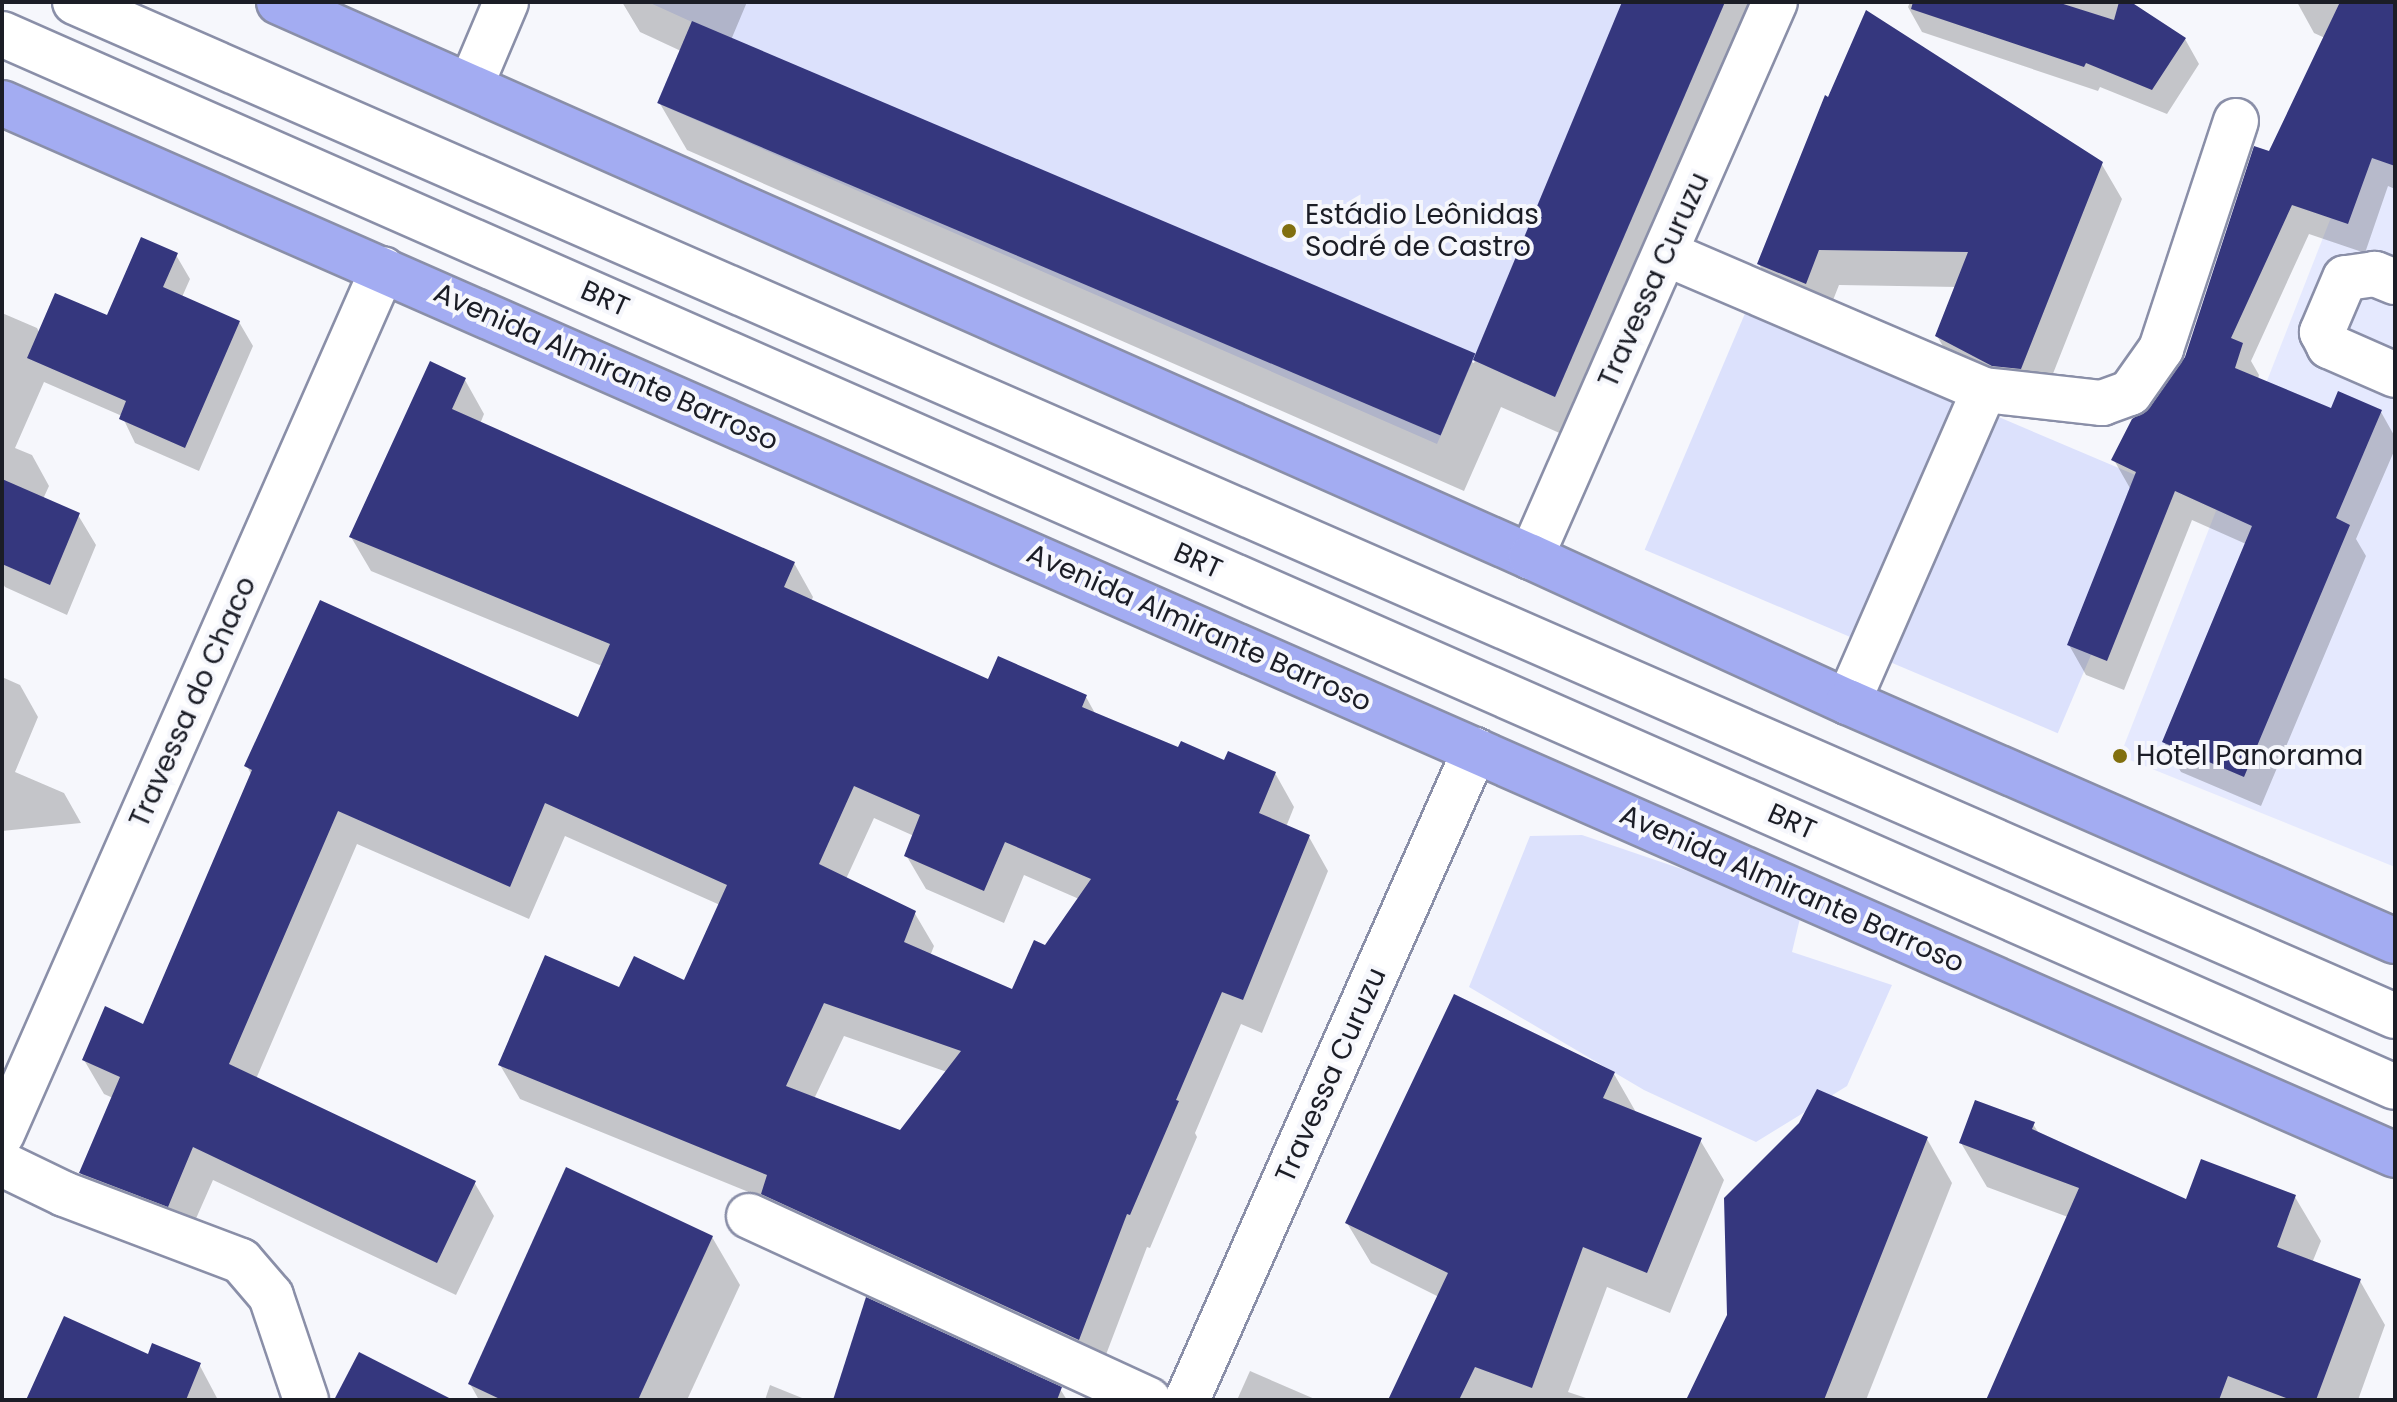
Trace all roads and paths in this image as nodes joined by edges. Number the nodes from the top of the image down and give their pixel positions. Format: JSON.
{"nodes":[{"id":1,"x":75,"y":2,"type":"edge"},
{"id":2,"x":279,"y":2,"type":"edge"},
{"id":3,"x":506,"y":2,"type":"edge"},
{"id":4,"x":1775,"y":2,"type":"edge"},
{"id":5,"x":2,"y":34,"type":"edge"},
{"id":6,"x":471,"y":85,"type":"junction"},
{"id":7,"x":2,"y":103,"type":"edge"},
{"id":8,"x":2236,"y":121,"type":"dead end"},
{"id":9,"x":1667,"y":254,"type":"junction"},
{"id":10,"x":383,"y":269,"type":"junction"},
{"id":11,"x":2395,"y":282,"type":"edge"},
{"id":12,"x":2395,"y":375,"type":"edge"},
{"id":13,"x":1984,"y":390,"type":"junction"},
{"id":14,"x":1531,"y":557,"type":"junction"},
{"id":15,"x":1848,"y":702,"type":"junction"},
{"id":16,"x":1475,"y":750,"type":"junction"},
{"id":17,"x":2395,"y":941,"type":"edge"},
{"id":18,"x":2395,"y":1016,"type":"edge"},
{"id":19,"x":22,"y":1045,"type":"edge"},
{"id":20,"x":2395,"y":1087,"type":"edge"},
{"id":21,"x":2,"y":1134,"type":"edge"},
{"id":22,"x":2395,"y":1155,"type":"edge"},
{"id":23,"x":2,"y":1164,"type":"edge"},
{"id":24,"x":749,"y":1216,"type":"dead end"},
{"id":25,"x":306,"y":1400,"type":"edge"},
{"id":26,"x":1149,"y":1400,"type":"edge"},
{"id":27,"x":1187,"y":1400,"type":"edge"}],
"edges":[{"from":1,"to":18,"type":"street"},
{"from":2,"to":6,"type":"highway"},
{"from":3,"to":6,"type":"street"},
{"from":4,"to":9,"type":"street","name":"Travessa Curuzu"},
{"from":5,"to":20,"type":"street","name":"BRT"},
{"from":6,"to":14,"type":"highway"},
{"from":7,"to":10,"type":"highway","name":"Avenida Almirante Barroso"},
{"from":8,"to":13,"type":"street"},
{"from":9,"to":13,"type":"street"},
{"from":9,"to":14,"type":"street","name":"Travessa Curuzu"},
{"from":10,"to":16,"type":"highway","name":"Avenida Almirante Barroso"},
{"from":10,"to":19,"type":"street","name":"Travessa do Chaco"},
{"from":11,"to":12,"type":"street"},
{"from":13,"to":15,"type":"street"},
{"from":14,"to":15,"type":"highway"},
{"from":15,"to":17,"type":"highway"},
{"from":16,"to":22,"type":"highway","name":"Avenida Almirante Barroso"},
{"from":16,"to":27,"type":"street","name":"Travessa Curuzu"},
{"from":19,"to":21,"type":"street","name":"Travessa do Chaco"},
{"from":23,"to":25,"type":"street"},
{"from":24,"to":26,"type":"street"}]}
